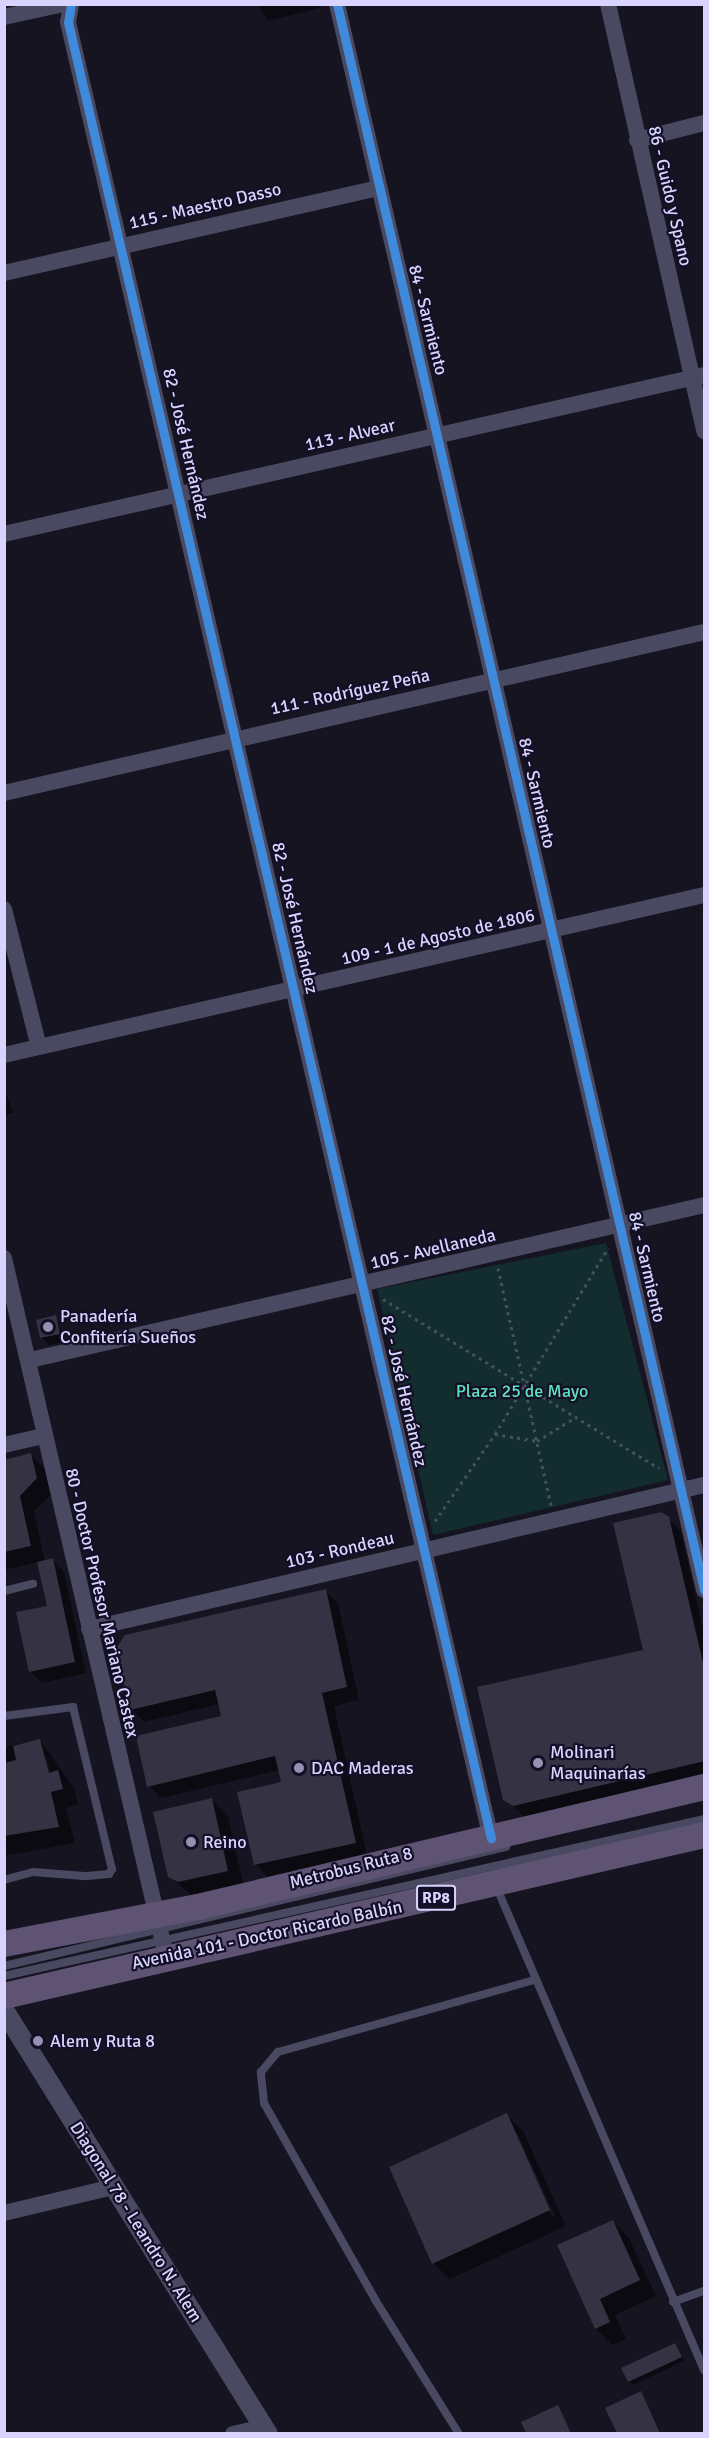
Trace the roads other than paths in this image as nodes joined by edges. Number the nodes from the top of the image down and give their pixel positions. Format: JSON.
{"nodes":[{"id":1,"x":63,"y":4,"type":"edge"},
{"id":2,"x":71,"y":4,"type":"edge"},
{"id":3,"x":337,"y":4,"type":"edge"},
{"id":4,"x":608,"y":4,"type":"edge"},
{"id":5,"x":4,"y":17,"type":"edge"},
{"id":6,"x":705,"y":123,"type":"edge"},
{"id":7,"x":637,"y":140,"type":"junction"},
{"id":8,"x":379,"y":188,"type":"junction"},
{"id":9,"x":122,"y":245,"type":"junction"},
{"id":10,"x":4,"y":273,"type":"edge"},
{"id":11,"x":698,"y":377,"type":"edge"},
{"id":12,"x":705,"y":431,"type":"edge"},
{"id":13,"x":438,"y":434,"type":"junction"},
{"id":14,"x":181,"y":495,"type":"junction"},
{"id":15,"x":4,"y":534,"type":"edge"},
{"id":16,"x":705,"y":632,"type":"edge"},
{"id":17,"x":494,"y":681,"type":"junction"},
{"id":18,"x":237,"y":737,"type":"junction"},
{"id":19,"x":4,"y":793,"type":"edge"},
{"id":20,"x":705,"y":895,"type":"edge"},
{"id":21,"x":4,"y":909,"type":"edge"},
{"id":22,"x":552,"y":931,"type":"junction"},
{"id":23,"x":294,"y":989,"type":"junction"},
{"id":24,"x":39,"y":1047,"type":"junction"},
{"id":25,"x":4,"y":1056,"type":"edge"},
{"id":26,"x":705,"y":1205,"type":"edge"},
{"id":27,"x":620,"y":1226,"type":"junction"},
{"id":28,"x":4,"y":1258,"type":"edge"},
{"id":29,"x":363,"y":1284,"type":"junction"},
{"id":30,"x":30,"y":1360,"type":"junction"},
{"id":31,"x":42,"y":1436,"type":"junction"},
{"id":32,"x":4,"y":1445,"type":"edge"},
{"id":33,"x":681,"y":1485,"type":"junction"},
{"id":34,"x":705,"y":1485,"type":"edge"},
{"id":35,"x":422,"y":1546,"type":"junction"},
{"id":36,"x":33,"y":1584,"type":"dead end"},
{"id":37,"x":705,"y":1590,"type":"edge"},
{"id":38,"x":4,"y":1591,"type":"edge"},
{"id":39,"x":89,"y":1629,"type":"junction"},
{"id":40,"x":4,"y":1716,"type":"edge"},
{"id":41,"x":705,"y":1787,"type":"edge"},
{"id":42,"x":705,"y":1798,"type":"edge"},
{"id":43,"x":705,"y":1819,"type":"edge"},
{"id":44,"x":585,"y":1828,"type":"dead end"},
{"id":45,"x":705,"y":1835,"type":"edge"},
{"id":46,"x":491,"y":1838,"type":"junction"},
{"id":47,"x":517,"y":1844,"type":"dead end"},
{"id":48,"x":4,"y":1880,"type":"edge"},
{"id":49,"x":495,"y":1885,"type":"junction"},
{"id":50,"x":160,"y":1937,"type":"junction"},
{"id":51,"x":4,"y":1944,"type":"edge"},
{"id":52,"x":4,"y":1957,"type":"edge"},
{"id":53,"x":4,"y":1966,"type":"edge"},
{"id":54,"x":4,"y":1976,"type":"edge"},
{"id":55,"x":535,"y":1980,"type":"junction"},
{"id":56,"x":4,"y":1995,"type":"edge"},
{"id":57,"x":4,"y":2010,"type":"edge"},
{"id":58,"x":113,"y":2187,"type":"junction"},
{"id":59,"x":4,"y":2213,"type":"edge"},
{"id":60,"x":705,"y":2291,"type":"edge"},
{"id":61,"x":673,"y":2302,"type":"junction"},
{"id":62,"x":705,"y":2370,"type":"edge"},
{"id":63,"x":266,"y":2430,"type":"edge"},
{"id":64,"x":232,"y":2433,"type":"edge"},
{"id":65,"x":459,"y":2433,"type":"edge"}],
"edges":[{"from":1,"to":5,"type":"street"},
{"from":2,"to":9,"type":"street","name":"82 - José Hernández"},
{"from":3,"to":8,"type":"street","name":"84 - Sarmiento"},
{"from":4,"to":7,"type":"street","name":"86 - Guido y Spano"},
{"from":6,"to":7,"type":"street"},
{"from":7,"to":11,"type":"street","name":"86 - Guido y Spano"},
{"from":8,"to":9,"type":"street","name":"115 - Maestro Dasso"},
{"from":8,"to":13,"type":"street","name":"84 - Sarmiento"},
{"from":9,"to":10,"type":"street","name":"115 - Maestro Dasso"},
{"from":9,"to":14,"type":"street","name":"82 - José Hernández"},
{"from":11,"to":12,"type":"street","name":"86 - Guido y Spano"},
{"from":11,"to":13,"type":"street","name":"113 - Alvear"},
{"from":13,"to":14,"type":"street","name":"113 - Alvear"},
{"from":13,"to":17,"type":"street","name":"84 - Sarmiento"},
{"from":14,"to":15,"type":"street","name":"113 - Alvear"},
{"from":14,"to":18,"type":"street","name":"82 - José Hernández"},
{"from":16,"to":17,"type":"street","name":"111 - Rodríguez Peña"},
{"from":17,"to":18,"type":"street","name":"111 - Rodríguez Peña"},
{"from":17,"to":22,"type":"street","name":"84 - Sarmiento"},
{"from":18,"to":19,"type":"street","name":"111 - Rodríguez Peña"},
{"from":18,"to":23,"type":"street","name":"82 - José Hernández"},
{"from":20,"to":22,"type":"street","name":"109 - 1 de Agosto de 1806"},
{"from":21,"to":24,"type":"street"},
{"from":22,"to":23,"type":"street","name":"109 - 1 de Agosto de 1806"},
{"from":22,"to":27,"type":"street","name":"84 - Sarmiento"},
{"from":23,"to":24,"type":"street","name":"109 - 1 de Agosto de 1806"},
{"from":23,"to":29,"type":"street","name":"82 - José Hernández"},
{"from":24,"to":25,"type":"street","name":"109 - 1 de Agosto de 1806"},
{"from":26,"to":27,"type":"street","name":"105 - Avellaneda"},
{"from":27,"to":29,"type":"street","name":"105 - Avellaneda"},
{"from":27,"to":33,"type":"street","name":"84 - Sarmiento"},
{"from":28,"to":30,"type":"street","name":"80 - Doctor Profesor Mariano Castex"},
{"from":29,"to":30,"type":"street","name":"105 - Avellaneda"},
{"from":29,"to":35,"type":"street","name":"82 - José Hernández"},
{"from":30,"to":31,"type":"street","name":"80 - Doctor Profesor Mariano Castex"},
{"from":31,"to":32,"type":"street"},
{"from":31,"to":39,"type":"street","name":"80 - Doctor Profesor Mariano Castex"},
{"from":33,"to":34,"type":"street","name":"103 - Rondeau"},
{"from":33,"to":35,"type":"street","name":"103 - Rondeau"},
{"from":33,"to":37,"type":"street","name":"84 - Sarmiento"},
{"from":35,"to":39,"type":"street","name":"103 - Rondeau"},
{"from":35,"to":46,"type":"street","name":"82 - José Hernández"},
{"from":36,"to":38,"type":"lane"},
{"from":39,"to":50,"type":"street","name":"80 - Doctor Profesor Mariano Castex"},
{"from":40,"to":48,"type":"lane"},
{"from":41,"to":46,"type":"main road","name":"Avenida 101 - Doctor Ricardo Balbín","number":"RP8"},
{"from":42,"to":44,"type":"lane"},
{"from":43,"to":50,"type":"lane","name":"Metrobus Ruta 8"},
{"from":45,"to":49,"type":"main road","name":"Avenida 101 - Doctor Ricardo Balbín","number":"RP8"},
{"from":46,"to":50,"type":"main road","name":"Avenida 101 - Doctor Ricardo Balbín","number":"RP8"},
{"from":47,"to":50,"type":"lane","name":"Metrobus Ruta 8"},
{"from":49,"to":50,"type":"main road","name":"Avenida 101 - Doctor Ricardo Balbín","number":"RP8"},
{"from":49,"to":55,"type":"lane"},
{"from":50,"to":51,"type":"main road","name":"Avenida 101 - Doctor Ricardo Balbín","number":"RP8"},
{"from":50,"to":52,"type":"lane"},
{"from":50,"to":53,"type":"lane","name":"Metrobus Ruta 8"},
{"from":50,"to":54,"type":"lane","name":"Metrobus Ruta 8"},
{"from":50,"to":56,"type":"main road","name":"Avenida 101 - Doctor Ricardo Balbín","number":"RP8"},
{"from":55,"to":61,"type":"lane"},
{"from":55,"to":65,"type":"lane"},
{"from":57,"to":58,"type":"street","name":"Diagonal 78 - Leandro N. Alem"},
{"from":58,"to":59,"type":"street"},
{"from":58,"to":63,"type":"street","name":"Diagonal 78 - Leandro N. Alem"},
{"from":60,"to":61,"type":"lane"},
{"from":61,"to":62,"type":"lane"},
{"from":63,"to":64,"type":"street"}]}
